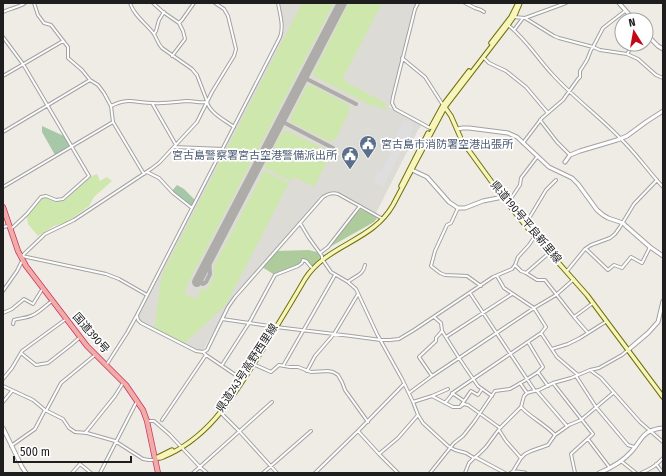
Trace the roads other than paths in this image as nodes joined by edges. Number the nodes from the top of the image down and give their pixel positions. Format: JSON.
{"nodes":[{"id":1,"x":25,"y":3,"type":"edge"},
{"id":2,"x":34,"y":3,"type":"edge"},
{"id":3,"x":130,"y":3,"type":"edge"},
{"id":4,"x":154,"y":3,"type":"edge"},
{"id":5,"x":194,"y":3,"type":"edge"},
{"id":6,"x":215,"y":3,"type":"edge"},
{"id":7,"x":278,"y":3,"type":"edge"},
{"id":8,"x":418,"y":3,"type":"edge"},
{"id":9,"x":465,"y":3,"type":"edge"},
{"id":10,"x":519,"y":3,"type":"edge"},
{"id":11,"x":566,"y":3,"type":"edge"},
{"id":12,"x":619,"y":3,"type":"edge"},
{"id":13,"x":626,"y":11,"type":"joint"},
{"id":14,"x":3,"y":12,"type":"edge"},
{"id":15,"x":164,"y":12,"type":"junction"},
{"id":16,"x":484,"y":12,"type":"dead end"},
{"id":17,"x":513,"y":17,"type":"junction"},
{"id":18,"x":524,"y":18,"type":"junction"},
{"id":19,"x":179,"y":23,"type":"junction"},
{"id":20,"x":508,"y":25,"type":"junction"},
{"id":21,"x":514,"y":30,"type":"junction"},
{"id":22,"x":154,"y":34,"type":"junction"},
{"id":23,"x":3,"y":37,"type":"edge"},
{"id":24,"x":63,"y":41,"type":"junction"},
{"id":25,"x":654,"y":42,"type":"edge"},
{"id":26,"x":594,"y":47,"type":"junction"},
{"id":27,"x":663,"y":50,"type":"edge"},
{"id":28,"x":627,"y":54,"type":"joint"},
{"id":29,"x":172,"y":56,"type":"junction"},
{"id":30,"x":483,"y":57,"type":"junction"},
{"id":31,"x":402,"y":58,"type":"junction"},
{"id":32,"x":23,"y":64,"type":"junction"},
{"id":33,"x":3,"y":76,"type":"edge"},
{"id":34,"x":663,"y":78,"type":"edge"},
{"id":35,"x":90,"y":80,"type":"junction"},
{"id":36,"x":569,"y":92,"type":"junction"},
{"id":37,"x":207,"y":101,"type":"junction"},
{"id":38,"x":152,"y":103,"type":"junction"},
{"id":39,"x":47,"y":105,"type":"junction"},
{"id":40,"x":111,"y":106,"type":"junction"},
{"id":41,"x":444,"y":106,"type":"junction"},
{"id":42,"x":663,"y":111,"type":"edge"},
{"id":43,"x":548,"y":113,"type":"junction"},
{"id":44,"x":540,"y":120,"type":"junction"},
{"id":45,"x":113,"y":122,"type":"junction"},
{"id":46,"x":234,"y":127,"type":"junction"},
{"id":47,"x":430,"y":128,"type":"junction"},
{"id":48,"x":457,"y":129,"type":"junction"},
{"id":49,"x":3,"y":132,"type":"edge"},
{"id":50,"x":621,"y":138,"type":"junction"},
{"id":51,"x":523,"y":143,"type":"junction"},
{"id":52,"x":176,"y":145,"type":"junction"},
{"id":53,"x":72,"y":146,"type":"junction"},
{"id":54,"x":174,"y":147,"type":"junction"},
{"id":55,"x":223,"y":149,"type":"junction"},
{"id":56,"x":570,"y":155,"type":"junction"},
{"id":57,"x":537,"y":157,"type":"junction"},
{"id":58,"x":565,"y":162,"type":"dead end"},
{"id":59,"x":412,"y":170,"type":"junction"},
{"id":60,"x":147,"y":172,"type":"junction"},
{"id":61,"x":144,"y":174,"type":"junction"},
{"id":62,"x":556,"y":180,"type":"dead end"},
{"id":63,"x":657,"y":180,"type":"junction"},
{"id":64,"x":3,"y":187,"type":"edge"},
{"id":65,"x":663,"y":187,"type":"edge"},
{"id":66,"x":502,"y":196,"type":"junction"},
{"id":67,"x":508,"y":203,"type":"junction"},
{"id":68,"x":360,"y":206,"type":"junction"},
{"id":69,"x":3,"y":207,"type":"edge"},
{"id":70,"x":192,"y":208,"type":"junction"},
{"id":71,"x":458,"y":208,"type":"junction"},
{"id":72,"x":381,"y":218,"type":"junction"},
{"id":73,"x":300,"y":223,"type":"junction"},
{"id":74,"x":623,"y":223,"type":"junction"},
{"id":75,"x":526,"y":225,"type":"junction"},
{"id":76,"x":3,"y":227,"type":"edge"},
{"id":77,"x":10,"y":227,"type":"junction"},
{"id":78,"x":535,"y":236,"type":"junction"},
{"id":79,"x":650,"y":247,"type":"junction"},
{"id":80,"x":586,"y":249,"type":"junction"},
{"id":81,"x":550,"y":252,"type":"junction"},
{"id":82,"x":322,"y":256,"type":"junction"},
{"id":83,"x":663,"y":256,"type":"edge"},
{"id":84,"x":22,"y":258,"type":"junction"},
{"id":85,"x":364,"y":265,"type":"dead end"},
{"id":86,"x":515,"y":265,"type":"junction"},
{"id":87,"x":311,"y":267,"type":"junction"},
{"id":88,"x":567,"y":271,"type":"junction"},
{"id":89,"x":526,"y":273,"type":"junction"},
{"id":90,"x":335,"y":275,"type":"junction"},
{"id":91,"x":497,"y":276,"type":"junction"},
{"id":92,"x":574,"y":279,"type":"junction"},
{"id":93,"x":348,"y":282,"type":"junction"},
{"id":94,"x":481,"y":286,"type":"junction"},
{"id":95,"x":43,"y":288,"type":"junction"},
{"id":96,"x":3,"y":291,"type":"edge"},
{"id":97,"x":358,"y":293,"type":"junction"},
{"id":98,"x":470,"y":293,"type":"junction"},
{"id":99,"x":512,"y":293,"type":"junction"},
{"id":100,"x":147,"y":295,"type":"junction"},
{"id":101,"x":556,"y":296,"type":"junction"},
{"id":102,"x":52,"y":301,"type":"junction"},
{"id":103,"x":663,"y":301,"type":"edge"},
{"id":104,"x":593,"y":303,"type":"junction"},
{"id":105,"x":534,"y":308,"type":"junction"},
{"id":106,"x":3,"y":313,"type":"edge"},
{"id":107,"x":483,"y":313,"type":"junction"},
{"id":108,"x":137,"y":315,"type":"junction"},
{"id":109,"x":434,"y":316,"type":"junction"},
{"id":110,"x":574,"y":317,"type":"junction"},
{"id":111,"x":66,"y":319,"type":"junction"},
{"id":112,"x":222,"y":319,"type":"junction"},
{"id":113,"x":607,"y":321,"type":"junction"},
{"id":114,"x":249,"y":323,"type":"junction"},
{"id":115,"x":13,"y":324,"type":"dead end"},
{"id":116,"x":275,"y":327,"type":"junction"},
{"id":117,"x":304,"y":330,"type":"junction"},
{"id":118,"x":442,"y":331,"type":"junction"},
{"id":119,"x":497,"y":333,"type":"junction"},
{"id":120,"x":541,"y":333,"type":"junction"},
{"id":121,"x":588,"y":333,"type":"junction"},
{"id":122,"x":334,"y":334,"type":"junction"},
{"id":123,"x":80,"y":337,"type":"junction"},
{"id":124,"x":446,"y":337,"type":"junction"},
{"id":125,"x":381,"y":340,"type":"junction"},
{"id":126,"x":528,"y":342,"type":"junction"},
{"id":127,"x":552,"y":349,"type":"junction"},
{"id":128,"x":628,"y":350,"type":"junction"},
{"id":129,"x":204,"y":352,"type":"junction"},
{"id":130,"x":21,"y":353,"type":"junction"},
{"id":131,"x":511,"y":354,"type":"junction"},
{"id":132,"x":95,"y":355,"type":"junction"},
{"id":133,"x":206,"y":355,"type":"junction"},
{"id":134,"x":459,"y":358,"type":"junction"},
{"id":135,"x":253,"y":364,"type":"junction"},
{"id":136,"x":107,"y":365,"type":"junction"},
{"id":137,"x":222,"y":365,"type":"junction"},
{"id":138,"x":283,"y":366,"type":"junction"},
{"id":139,"x":590,"y":370,"type":"junction"},
{"id":140,"x":307,"y":371,"type":"junction"},
{"id":141,"x":538,"y":372,"type":"junction"},
{"id":142,"x":432,"y":376,"type":"junction"},
{"id":143,"x":577,"y":376,"type":"junction"},
{"id":144,"x":474,"y":378,"type":"junction"},
{"id":145,"x":3,"y":379,"type":"edge"},
{"id":146,"x":242,"y":379,"type":"junction"},
{"id":147,"x":528,"y":379,"type":"junction"},
{"id":148,"x":123,"y":382,"type":"junction"},
{"id":149,"x":520,"y":383,"type":"junction"},
{"id":150,"x":553,"y":383,"type":"junction"},
{"id":151,"x":404,"y":384,"type":"junction"},
{"id":152,"x":3,"y":386,"type":"edge"},
{"id":153,"x":548,"y":386,"type":"junction"},
{"id":154,"x":448,"y":389,"type":"dead end"},
{"id":155,"x":482,"y":389,"type":"junction"},
{"id":156,"x":12,"y":391,"type":"junction"},
{"id":157,"x":536,"y":391,"type":"junction"},
{"id":158,"x":409,"y":393,"type":"junction"},
{"id":159,"x":527,"y":393,"type":"junction"},
{"id":160,"x":613,"y":393,"type":"junction"},
{"id":161,"x":452,"y":394,"type":"junction"},
{"id":162,"x":432,"y":396,"type":"junction"},
{"id":163,"x":492,"y":396,"type":"junction"},
{"id":164,"x":663,"y":397,"type":"edge"},
{"id":165,"x":137,"y":401,"type":"junction"},
{"id":166,"x":464,"y":401,"type":"junction"},
{"id":167,"x":3,"y":402,"type":"edge"},
{"id":168,"x":272,"y":402,"type":"dead end"},
{"id":169,"x":414,"y":402,"type":"junction"},
{"id":170,"x":445,"y":403,"type":"junction"},
{"id":171,"x":596,"y":406,"type":"junction"},
{"id":172,"x":460,"y":407,"type":"junction"},
{"id":173,"x":521,"y":407,"type":"junction"},
{"id":174,"x":46,"y":410,"type":"junction"},
{"id":175,"x":221,"y":413,"type":"junction"},
{"id":176,"x":480,"y":414,"type":"junction"},
{"id":177,"x":418,"y":415,"type":"junction"},
{"id":178,"x":162,"y":420,"type":"dead end"},
{"id":179,"x":581,"y":420,"type":"junction"},
{"id":180,"x":147,"y":421,"type":"junction"},
{"id":181,"x":368,"y":422,"type":"junction"},
{"id":182,"x":567,"y":426,"type":"junction"},
{"id":183,"x":3,"y":428,"type":"edge"},
{"id":184,"x":663,"y":428,"type":"edge"},
{"id":185,"x":500,"y":429,"type":"junction"},
{"id":186,"x":239,"y":431,"type":"junction"},
{"id":187,"x":311,"y":431,"type":"dead end"},
{"id":188,"x":358,"y":431,"type":"junction"},
{"id":189,"x":650,"y":431,"type":"junction"},
{"id":190,"x":86,"y":433,"type":"junction"},
{"id":191,"x":555,"y":435,"type":"junction"},
{"id":192,"x":588,"y":439,"type":"junction"},
{"id":193,"x":116,"y":441,"type":"junction"},
{"id":194,"x":663,"y":442,"type":"edge"},
{"id":195,"x":12,"y":446,"type":"junction"},
{"id":196,"x":181,"y":446,"type":"junction"},
{"id":197,"x":451,"y":448,"type":"junction"},
{"id":198,"x":635,"y":448,"type":"junction"},
{"id":199,"x":379,"y":454,"type":"junction"},
{"id":200,"x":474,"y":457,"type":"junction"},
{"id":201,"x":521,"y":458,"type":"junction"},
{"id":202,"x":663,"y":458,"type":"edge"},
{"id":203,"x":155,"y":459,"type":"junction"},
{"id":204,"x":621,"y":461,"type":"junction"},
{"id":205,"x":656,"y":464,"type":"junction"},
{"id":206,"x":271,"y":466,"type":"junction"},
{"id":207,"x":200,"y":467,"type":"junction"},
{"id":208,"x":610,"y":468,"type":"junction"},
{"id":209,"x":605,"y":472,"type":"edge"},
{"id":210,"x":26,"y":473,"type":"edge"},
{"id":211,"x":72,"y":473,"type":"edge"},
{"id":212,"x":91,"y":473,"type":"edge"},
{"id":213,"x":100,"y":473,"type":"edge"},
{"id":214,"x":158,"y":473,"type":"edge"},
{"id":215,"x":193,"y":473,"type":"edge"},
{"id":216,"x":207,"y":473,"type":"edge"},
{"id":217,"x":263,"y":473,"type":"edge"},
{"id":218,"x":277,"y":473,"type":"edge"},
{"id":219,"x":315,"y":473,"type":"edge"},
{"id":220,"x":398,"y":473,"type":"edge"},
{"id":221,"x":430,"y":473,"type":"edge"},
{"id":222,"x":465,"y":473,"type":"edge"},
{"id":223,"x":505,"y":473,"type":"edge"},
{"id":224,"x":512,"y":473,"type":"edge"},
{"id":225,"x":525,"y":473,"type":"edge"},
{"id":226,"x":575,"y":473,"type":"edge"},
{"id":227,"x":599,"y":473,"type":"edge"},
{"id":228,"x":636,"y":473,"type":"edge"},
{"id":229,"x":641,"y":473,"type":"edge"},
{"id":230,"x":663,"y":473,"type":"edge"}],
"edges":[{"from":1,"to":14,"type":"street"},
{"from":2,"to":24,"type":"street"},
{"from":3,"to":22,"type":"street"},
{"from":4,"to":15,"type":"street"},
{"from":5,"to":19,"type":"street"},
{"from":6,"to":37,"type":"street"},
{"from":7,"to":46,"type":"street"},
{"from":8,"to":31,"type":"street"},
{"from":9,"to":16,"type":"street"},
{"from":10,"to":17,"type":"main road"},
{"from":11,"to":18,"type":"street"},
{"from":12,"to":13,"type":"street"},
{"from":13,"to":26,"type":"street"},
{"from":15,"to":19,"type":"street"},
{"from":15,"to":22,"type":"street"},
{"from":17,"to":18,"type":"street"},
{"from":17,"to":20,"type":"main road"},
{"from":17,"to":41,"type":"main road"},
{"from":18,"to":21,"type":"street"},
{"from":18,"to":26,"type":"street"},
{"from":19,"to":29,"type":"street"},
{"from":20,"to":21,"type":"street"},
{"from":20,"to":30,"type":"main road"},
{"from":21,"to":36,"type":"street"},
{"from":22,"to":29,"type":"street"},
{"from":23,"to":32,"type":"street"},
{"from":24,"to":32,"type":"street"},
{"from":24,"to":35,"type":"street"},
{"from":25,"to":27,"type":"street"},
{"from":26,"to":28,"type":"street"},
{"from":26,"to":36,"type":"street"},
{"from":28,"to":34,"type":"street"},
{"from":29,"to":37,"type":"street"},
{"from":30,"to":41,"type":"main road"},
{"from":30,"to":43,"type":"street"},
{"from":31,"to":41,"type":"street"},
{"from":31,"to":47,"type":"street"},
{"from":32,"to":33,"type":"street"},
{"from":32,"to":39,"type":"street"},
{"from":35,"to":39,"type":"street"},
{"from":35,"to":40,"type":"street"},
{"from":36,"to":43,"type":"street"},
{"from":36,"to":50,"type":"street"},
{"from":37,"to":38,"type":"street"},
{"from":37,"to":46,"type":"street"},
{"from":37,"to":52,"type":"street"},
{"from":38,"to":40,"type":"street"},
{"from":38,"to":52,"type":"street"},
{"from":39,"to":49,"type":"street"},
{"from":39,"to":53,"type":"street"},
{"from":40,"to":45,"type":"street"},
{"from":41,"to":47,"type":"main road","name":"県道243号高野西里線"},
{"from":41,"to":48,"type":"main road","name":"県道190号平良新里線"},
{"from":41,"to":59,"type":"main road","name":"県道243号高野西里線"},
{"from":42,"to":50,"type":"street"},
{"from":43,"to":44,"type":"street"},
{"from":44,"to":51,"type":"street"},
{"from":44,"to":56,"type":"street"},
{"from":45,"to":53,"type":"street"},
{"from":45,"to":61,"type":"street"},
{"from":46,"to":55,"type":"street"},
{"from":47,"to":72,"type":"main road","name":"県道243号高野西里線"},
{"from":48,"to":51,"type":"street"},
{"from":48,"to":66,"type":"main road","name":"県道190号平良新里線"},
{"from":50,"to":56,"type":"street"},
{"from":50,"to":63,"type":"street"},
{"from":51,"to":57,"type":"street"},
{"from":52,"to":54,"type":"street"},
{"from":53,"to":64,"type":"street"},
{"from":53,"to":77,"type":"street"},
{"from":54,"to":55,"type":"street"},
{"from":54,"to":60,"type":"street"},
{"from":55,"to":70,"type":"street"},
{"from":56,"to":58,"type":"street"},
{"from":57,"to":67,"type":"street"},
{"from":57,"to":74,"type":"street"},
{"from":59,"to":71,"type":"street"},
{"from":59,"to":82,"type":"main road","name":"県道243号高野西里線"},
{"from":60,"to":61,"type":"street"},
{"from":60,"to":70,"type":"street"},
{"from":61,"to":84,"type":"street"},
{"from":62,"to":75,"type":"street"},
{"from":63,"to":65,"type":"street"},
{"from":63,"to":74,"type":"street"},
{"from":66,"to":67,"type":"main road","name":"県道190号平良新里線"},
{"from":66,"to":71,"type":"street"},
{"from":67,"to":75,"type":"main road","name":"県道190号平良新里線"},
{"from":68,"to":72,"type":"street"},
{"from":68,"to":73,"type":"street"},
{"from":68,"to":82,"type":"street"},
{"from":69,"to":77,"type":"highway","name":"国道390号"},
{"from":70,"to":100,"type":"street"},
{"from":71,"to":94,"type":"street"},
{"from":72,"to":82,"type":"main road","name":"県道243号高野西里線"},
{"from":73,"to":82,"type":"street"},
{"from":73,"to":112,"type":"street"},
{"from":74,"to":79,"type":"street"},
{"from":74,"to":80,"type":"street"},
{"from":75,"to":78,"type":"main road","name":"県道190号平良新里線"},
{"from":76,"to":77,"type":"street"},
{"from":77,"to":84,"type":"highway","name":"国道390号"},
{"from":78,"to":81,"type":"main road","name":"県道190号平良新里線"},
{"from":78,"to":86,"type":"street"},
{"from":79,"to":80,"type":"street"},
{"from":79,"to":83,"type":"street"},
{"from":80,"to":88,"type":"street"},
{"from":81,"to":88,"type":"main road","name":"県道190号平良新里線"},
{"from":81,"to":89,"type":"street"},
{"from":82,"to":87,"type":"main road","name":"県道243号高野西里線"},
{"from":82,"to":90,"type":"street"},
{"from":82,"to":116,"type":"main road","name":"県道243号高野西里線"},
{"from":84,"to":95,"type":"highway","name":"国道390号"},
{"from":84,"to":96,"type":"street"},
{"from":84,"to":100,"type":"street"},
{"from":85,"to":93,"type":"street"},
{"from":86,"to":89,"type":"street"},
{"from":86,"to":91,"type":"street"},
{"from":87,"to":114,"type":"street"},
{"from":87,"to":116,"type":"main road","name":"県道243号高野西里線"},
{"from":88,"to":92,"type":"main road","name":"県道190号平良新里線"},
{"from":89,"to":101,"type":"street"},
{"from":90,"to":93,"type":"street"},
{"from":90,"to":117,"type":"street"},
{"from":91,"to":94,"type":"street"},
{"from":91,"to":99,"type":"street"},
{"from":92,"to":101,"type":"street"},
{"from":92,"to":104,"type":"main road","name":"県道190号平良新里線"},
{"from":93,"to":97,"type":"street"},
{"from":94,"to":98,"type":"street"},
{"from":95,"to":102,"type":"highway","name":"国道390号"},
{"from":95,"to":106,"type":"street"},
{"from":97,"to":122,"type":"street"},
{"from":97,"to":125,"type":"street"},
{"from":98,"to":107,"type":"street"},
{"from":98,"to":109,"type":"street"},
{"from":99,"to":105,"type":"street"},
{"from":99,"to":107,"type":"street"},
{"from":100,"to":108,"type":"street"},
{"from":101,"to":105,"type":"street"},
{"from":101,"to":110,"type":"street"},
{"from":102,"to":111,"type":"highway","name":"国道390号"},
{"from":102,"to":115,"type":"street"},
{"from":103,"to":128,"type":"street"},
{"from":104,"to":110,"type":"street"},
{"from":104,"to":113,"type":"main road","name":"県道190号平良新里線"},
{"from":105,"to":119,"type":"street"},
{"from":105,"to":120,"type":"street"},
{"from":107,"to":119,"type":"street"},
{"from":107,"to":124,"type":"street"},
{"from":108,"to":129,"type":"street"},
{"from":108,"to":136,"type":"street"},
{"from":109,"to":118,"type":"street"},
{"from":109,"to":125,"type":"street"},
{"from":110,"to":121,"type":"street"},
{"from":111,"to":123,"type":"highway","name":"国道390号"},
{"from":111,"to":130,"type":"street"},
{"from":112,"to":114,"type":"street"},
{"from":112,"to":129,"type":"street"},
{"from":113,"to":121,"type":"street"},
{"from":113,"to":128,"type":"main road","name":"県道190号平良新里線"},
{"from":114,"to":116,"type":"street"},
{"from":114,"to":137,"type":"street"},
{"from":116,"to":117,"type":"street"},
{"from":116,"to":135,"type":"main road","name":"県道243号高野西里線"},
{"from":116,"to":146,"type":"main road","name":"県道243号高野西里線"},
{"from":117,"to":122,"type":"street"},
{"from":117,"to":138,"type":"street"},
{"from":118,"to":124,"type":"street"},
{"from":118,"to":142,"type":"street"},
{"from":119,"to":131,"type":"street"},
{"from":119,"to":134,"type":"street"},
{"from":120,"to":126,"type":"street"},
{"from":120,"to":127,"type":"street"},
{"from":121,"to":127,"type":"street"},
{"from":122,"to":125,"type":"street"},
{"from":122,"to":140,"type":"street"},
{"from":123,"to":130,"type":"street"},
{"from":123,"to":132,"type":"highway","name":"国道390号"},
{"from":124,"to":134,"type":"street"},
{"from":125,"to":151,"type":"street"},
{"from":126,"to":131,"type":"street"},
{"from":126,"to":141,"type":"street"},
{"from":127,"to":143,"type":"street"},
{"from":128,"to":139,"type":"street"},
{"from":128,"to":164,"type":"main road","name":"県道190号平良新里線"},
{"from":129,"to":133,"type":"street"},
{"from":130,"to":145,"type":"street"},
{"from":131,"to":144,"type":"street"},
{"from":131,"to":147,"type":"street"},
{"from":132,"to":136,"type":"highway","name":"国道390号"},
{"from":132,"to":174,"type":"street"},
{"from":133,"to":137,"type":"street"},
{"from":133,"to":178,"type":"street"},
{"from":134,"to":142,"type":"street"},
{"from":134,"to":144,"type":"street"},
{"from":135,"to":138,"type":"street"},
{"from":135,"to":146,"type":"main road","name":"県道243号高野西里線"},
{"from":136,"to":148,"type":"highway","name":"国道390号"},
{"from":137,"to":146,"type":"street"},
{"from":138,"to":140,"type":"street"},
{"from":139,"to":143,"type":"street"},
{"from":139,"to":160,"type":"street"},
{"from":140,"to":181,"type":"street"},
{"from":141,"to":147,"type":"street"},
{"from":141,"to":153,"type":"street"},
{"from":142,"to":158,"type":"street"},
{"from":143,"to":150,"type":"street"},
{"from":143,"to":171,"type":"street"},
{"from":144,"to":155,"type":"street"},
{"from":144,"to":161,"type":"street"},
{"from":146,"to":175,"type":"main road","name":"県道243号高野西里線"},
{"from":146,"to":196,"type":"main road","name":"県道243号高野西里線"},
{"from":147,"to":149,"type":"street"},
{"from":147,"to":157,"type":"street"},
{"from":148,"to":165,"type":"highway","name":"国道390号"},
{"from":148,"to":190,"type":"street"},
{"from":149,"to":159,"type":"street"},
{"from":149,"to":163,"type":"street"},
{"from":150,"to":153,"type":"street"},
{"from":150,"to":179,"type":"street"},
{"from":151,"to":158,"type":"street"},
{"from":151,"to":181,"type":"street"},
{"from":152,"to":156,"type":"street"},
{"from":153,"to":157,"type":"street"},
{"from":154,"to":162,"type":"street"},
{"from":155,"to":163,"type":"street"},
{"from":155,"to":166,"type":"street"},
{"from":156,"to":167,"type":"street"},
{"from":156,"to":174,"type":"street"},
{"from":157,"to":159,"type":"street"},
{"from":157,"to":182,"type":"street"},
{"from":158,"to":169,"type":"street"},
{"from":159,"to":173,"type":"street"},
{"from":160,"to":171,"type":"street"},
{"from":160,"to":189,"type":"street"},
{"from":161,"to":166,"type":"street"},
{"from":161,"to":170,"type":"street"},
{"from":162,"to":169,"type":"street"},
{"from":162,"to":170,"type":"street"},
{"from":163,"to":176,"type":"street"},
{"from":165,"to":180,"type":"highway","name":"国道390号"},
{"from":165,"to":193,"type":"street"},
{"from":166,"to":172,"type":"street"},
{"from":168,"to":186,"type":"street"},
{"from":169,"to":177,"type":"street"},
{"from":170,"to":172,"type":"street"},
{"from":171,"to":179,"type":"street"},
{"from":171,"to":198,"type":"street"},
{"from":172,"to":176,"type":"street"},
{"from":173,"to":185,"type":"street"},
{"from":173,"to":191,"type":"street"},
{"from":174,"to":190,"type":"street"},
{"from":174,"to":195,"type":"street"},
{"from":175,"to":186,"type":"street"},
{"from":175,"to":196,"type":"main road","name":"県道243号高野西里線"},
{"from":176,"to":185,"type":"street"},
{"from":176,"to":197,"type":"street"},
{"from":177,"to":197,"type":"street"},
{"from":177,"to":199,"type":"street"},
{"from":179,"to":182,"type":"street"},
{"from":179,"to":192,"type":"street"},
{"from":180,"to":196,"type":"street"},
{"from":180,"to":203,"type":"highway","name":"国道390号"},
{"from":181,"to":188,"type":"street"},
{"from":182,"to":191,"type":"street"},
{"from":183,"to":195,"type":"street"},
{"from":184,"to":189,"type":"street"},
{"from":185,"to":200,"type":"street"},
{"from":185,"to":201,"type":"street"},
{"from":186,"to":206,"type":"street"},
{"from":186,"to":207,"type":"street"},
{"from":187,"to":206,"type":"street"},
{"from":188,"to":199,"type":"street"},
{"from":188,"to":219,"type":"street"},
{"from":189,"to":194,"type":"street"},
{"from":189,"to":198,"type":"street"},
{"from":190,"to":193,"type":"street"},
{"from":191,"to":201,"type":"street"},
{"from":192,"to":208,"type":"street"},
{"from":192,"to":226,"type":"street"},
{"from":193,"to":203,"type":"street"},
{"from":193,"to":213,"type":"street"},
{"from":195,"to":210,"type":"street"},
{"from":196,"to":203,"type":"main road","name":"県道243号高野西里線"},
{"from":196,"to":207,"type":"street"},
{"from":197,"to":200,"type":"street"},
{"from":197,"to":221,"type":"street"},
{"from":198,"to":204,"type":"street"},
{"from":199,"to":220,"type":"street"},
{"from":200,"to":222,"type":"street"},
{"from":200,"to":223,"type":"street"},
{"from":201,"to":224,"type":"street"},
{"from":202,"to":205,"type":"street"},
{"from":203,"to":214,"type":"highway","name":"国道390号"},
{"from":204,"to":208,"type":"street"},
{"from":204,"to":228,"type":"street"},
{"from":205,"to":229,"type":"street"},
{"from":205,"to":230,"type":"street"},
{"from":206,"to":217,"type":"street"},
{"from":206,"to":218,"type":"street"},
{"from":207,"to":215,"type":"street"},
{"from":207,"to":216,"type":"street"},
{"from":208,"to":209,"type":"street"},
{"from":209,"to":227,"type":"street"},
{"from":211,"to":212,"type":"street"},
{"from":224,"to":225,"type":"street"}]}
